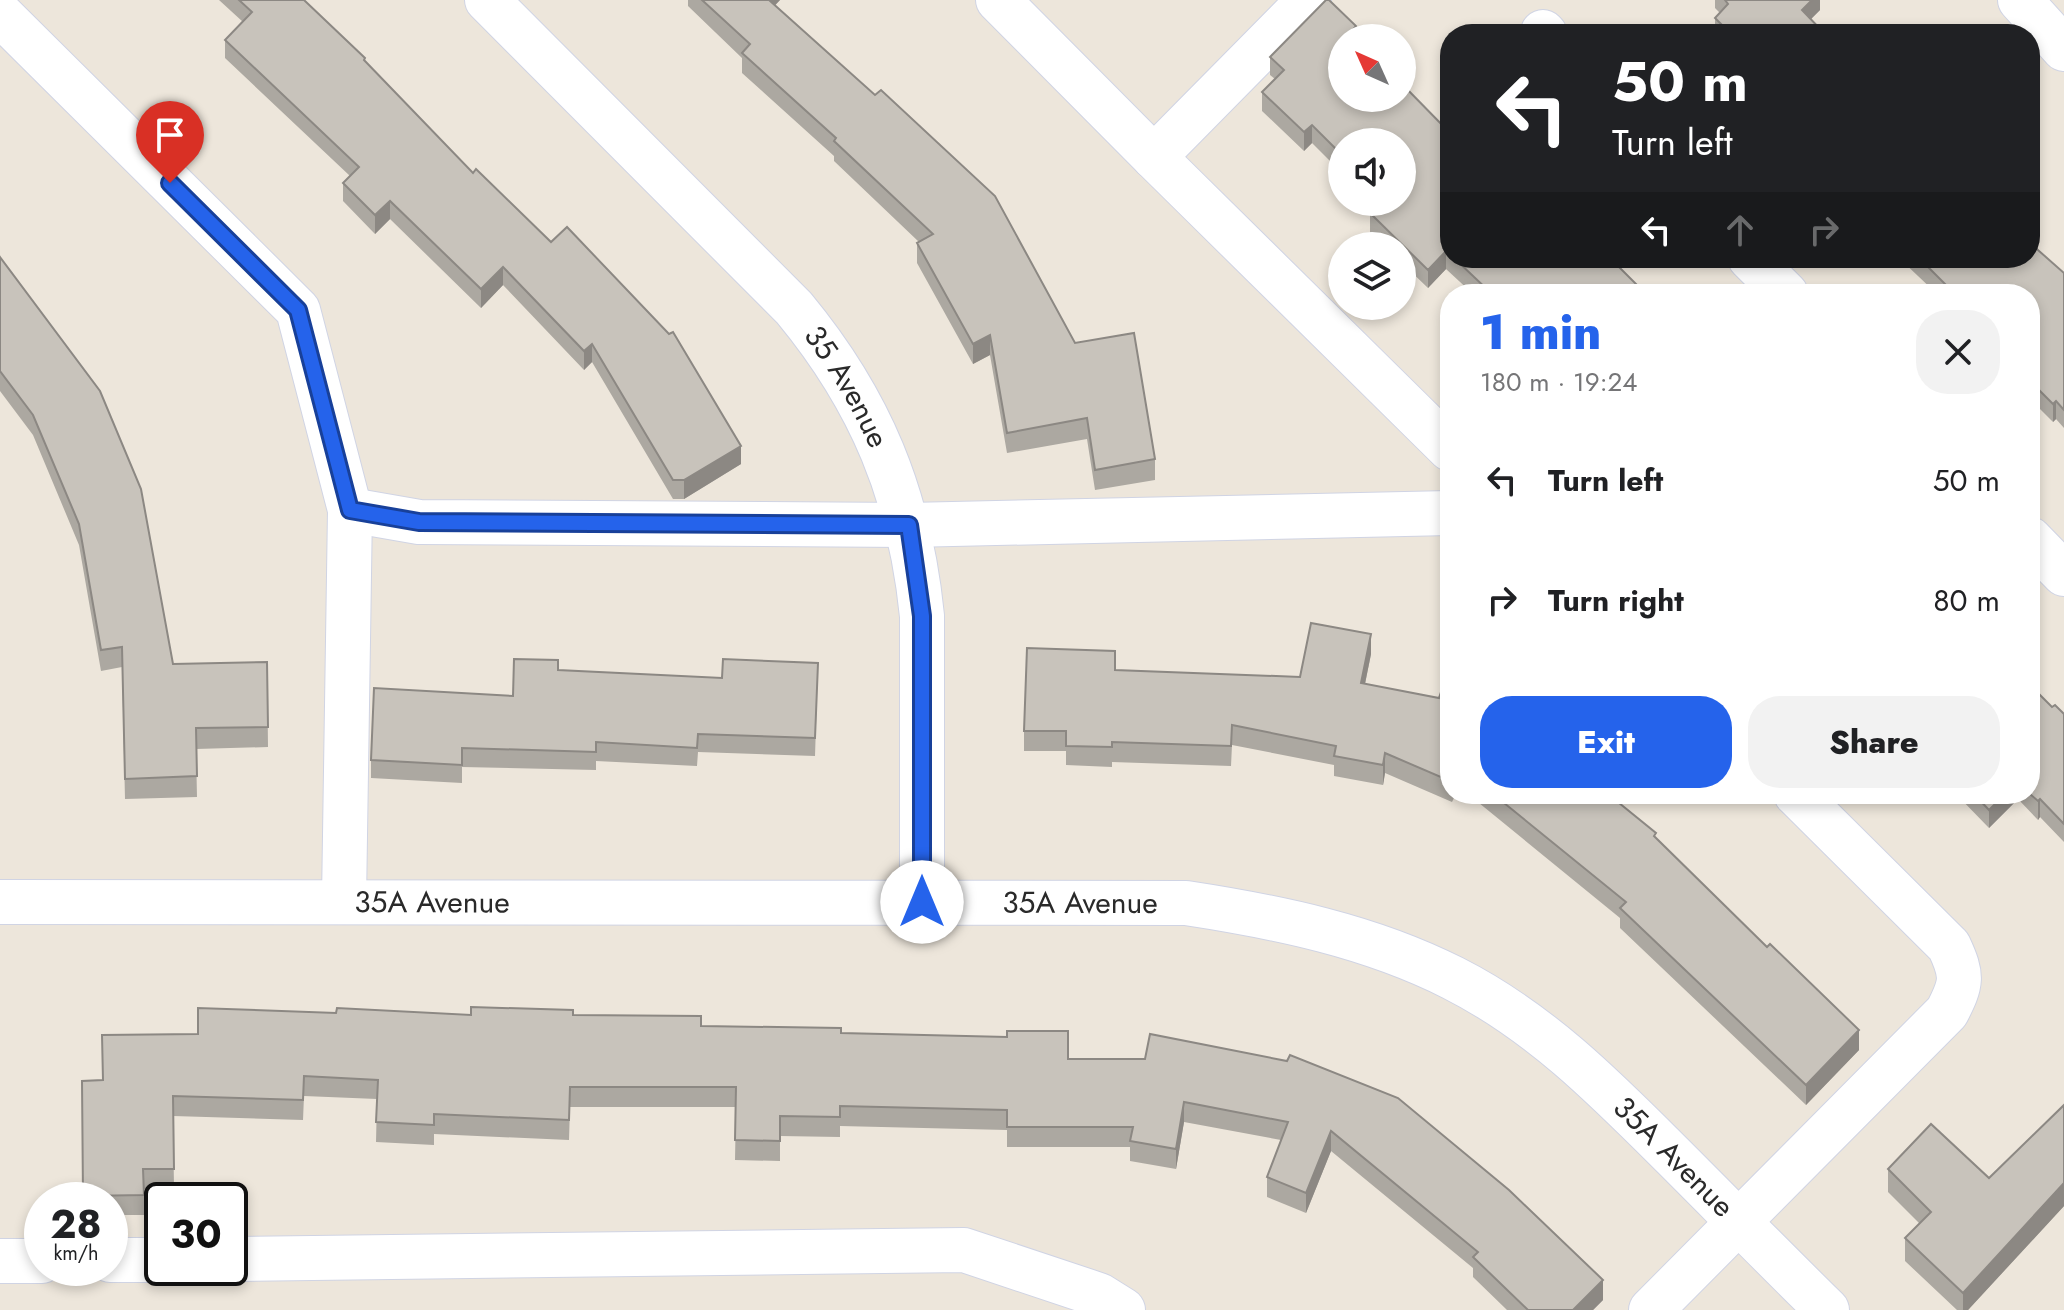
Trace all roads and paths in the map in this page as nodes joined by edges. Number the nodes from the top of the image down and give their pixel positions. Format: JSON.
{"nodes":[{"id":1,"x":487,"y":0,"type":"edge"},
{"id":2,"x":998,"y":0,"type":"edge"},
{"id":3,"x":1309,"y":0,"type":"edge"},
{"id":4,"x":2020,"y":0,"type":"edge"},
{"id":5,"x":0,"y":14,"type":"edge"},
{"id":6,"x":2064,"y":49,"type":"edge"},
{"id":7,"x":1154,"y":157,"type":"junction"},
{"id":8,"x":1760,"y":268,"type":"edge"},
{"id":9,"x":1776,"y":284,"type":"edge"},
{"id":10,"x":1440,"y":439,"type":"edge"},
{"id":11,"x":350,"y":510,"type":"junction"},
{"id":12,"x":1440,"y":513,"type":"edge"},
{"id":13,"x":909,"y":525,"type":"junction"},
{"id":14,"x":2040,"y":549,"type":"edge"},
{"id":15,"x":2064,"y":574,"type":"edge"},
{"id":16,"x":1806,"y":804,"type":"edge"},
{"id":17,"x":344,"y":901,"type":"junction"},
{"id":18,"x":0,"y":902,"type":"edge"},
{"id":19,"x":922,"y":902,"type":"junction"},
{"id":20,"x":1740,"y":1223,"type":"junction"},
{"id":21,"x":248,"y":1259,"type":"edge"},
{"id":22,"x":0,"y":1261,"type":"edge"},
{"id":23,"x":24,"y":1261,"type":"edge"},
{"id":24,"x":1123,"y":1310,"type":"edge"},
{"id":25,"x":1651,"y":1310,"type":"edge"},
{"id":26,"x":1827,"y":1310,"type":"edge"}],
"edges":[{"from":1,"to":13,"type":"street","name":"35 Avenue"},
{"from":2,"to":7,"type":"street"},
{"from":3,"to":7,"type":"street"},
{"from":4,"to":6,"type":"street"},
{"from":5,"to":11,"type":"street"},
{"from":7,"to":10,"type":"street"},
{"from":8,"to":9,"type":"street"},
{"from":11,"to":13,"type":"street"},
{"from":11,"to":17,"type":"street"},
{"from":12,"to":13,"type":"street"},
{"from":13,"to":19,"type":"street","name":"35 Avenue"},
{"from":14,"to":15,"type":"street"},
{"from":16,"to":20,"type":"street"},
{"from":17,"to":18,"type":"street","name":"35A Avenue"},
{"from":17,"to":19,"type":"street","name":"35A Avenue"},
{"from":19,"to":20,"type":"street","name":"35A Avenue"},
{"from":20,"to":25,"type":"street"},
{"from":20,"to":26,"type":"street","name":"35A Avenue"},
{"from":21,"to":24,"type":"street"},
{"from":22,"to":23,"type":"street"}]}
